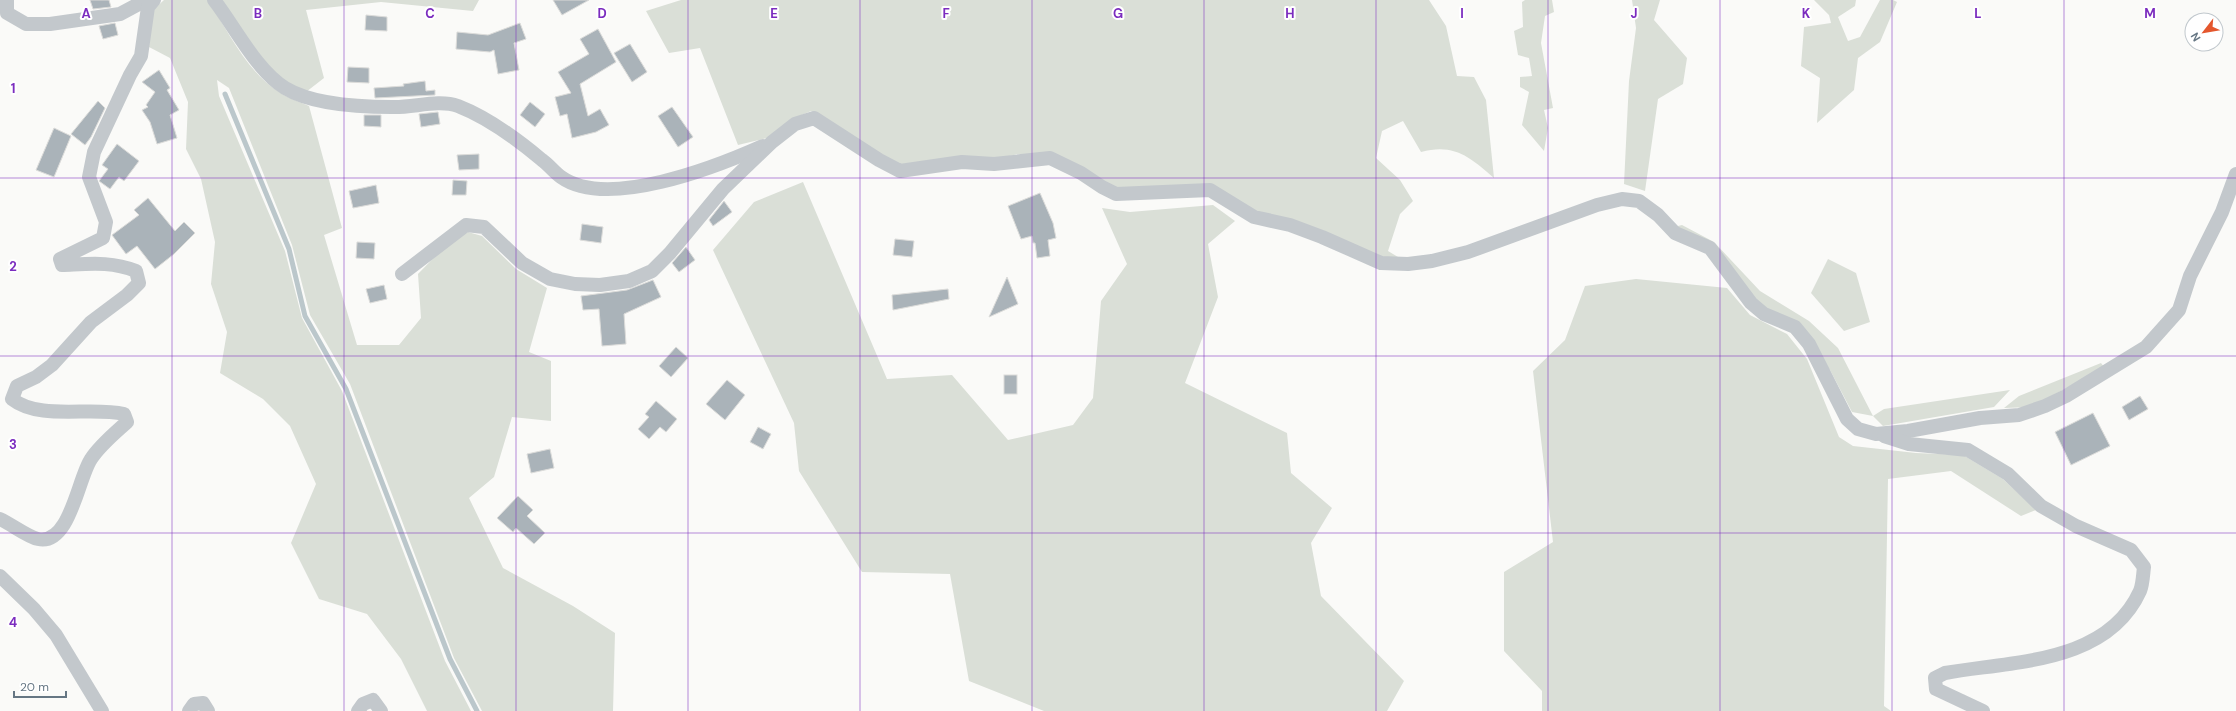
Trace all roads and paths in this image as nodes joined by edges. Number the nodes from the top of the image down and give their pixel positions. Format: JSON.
{"nodes":[{"id":1,"x":7,"y":0,"type":"edge"},
{"id":2,"x":146,"y":0,"type":"edge"},
{"id":3,"x":154,"y":0,"type":"edge"},
{"id":4,"x":214,"y":0,"type":"edge"},
{"id":5,"x":772,"y":142,"type":"junction"},
{"id":6,"x":2236,"y":174,"type":"edge"},
{"id":7,"x":402,"y":274,"type":"dead end"},
{"id":8,"x":1876,"y":434,"type":"junction"},
{"id":9,"x":0,"y":519,"type":"edge"},
{"id":10,"x":0,"y":576,"type":"edge"},
{"id":11,"x":102,"y":711,"type":"edge"},
{"id":12,"x":189,"y":711,"type":"edge"},
{"id":13,"x":208,"y":711,"type":"edge"},
{"id":14,"x":358,"y":711,"type":"edge"},
{"id":15,"x":381,"y":711,"type":"edge"},
{"id":16,"x":1983,"y":711,"type":"edge"}],
"edges":[{"from":1,"to":2,"type":"street"},
{"from":3,"to":9,"type":"street"},
{"from":4,"to":5,"type":"street"},
{"from":5,"to":7,"type":"street"},
{"from":5,"to":8,"type":"street"},
{"from":6,"to":8,"type":"street"},
{"from":8,"to":16,"type":"street"},
{"from":10,"to":11,"type":"street"},
{"from":12,"to":13,"type":"street"},
{"from":14,"to":15,"type":"street"}]}
